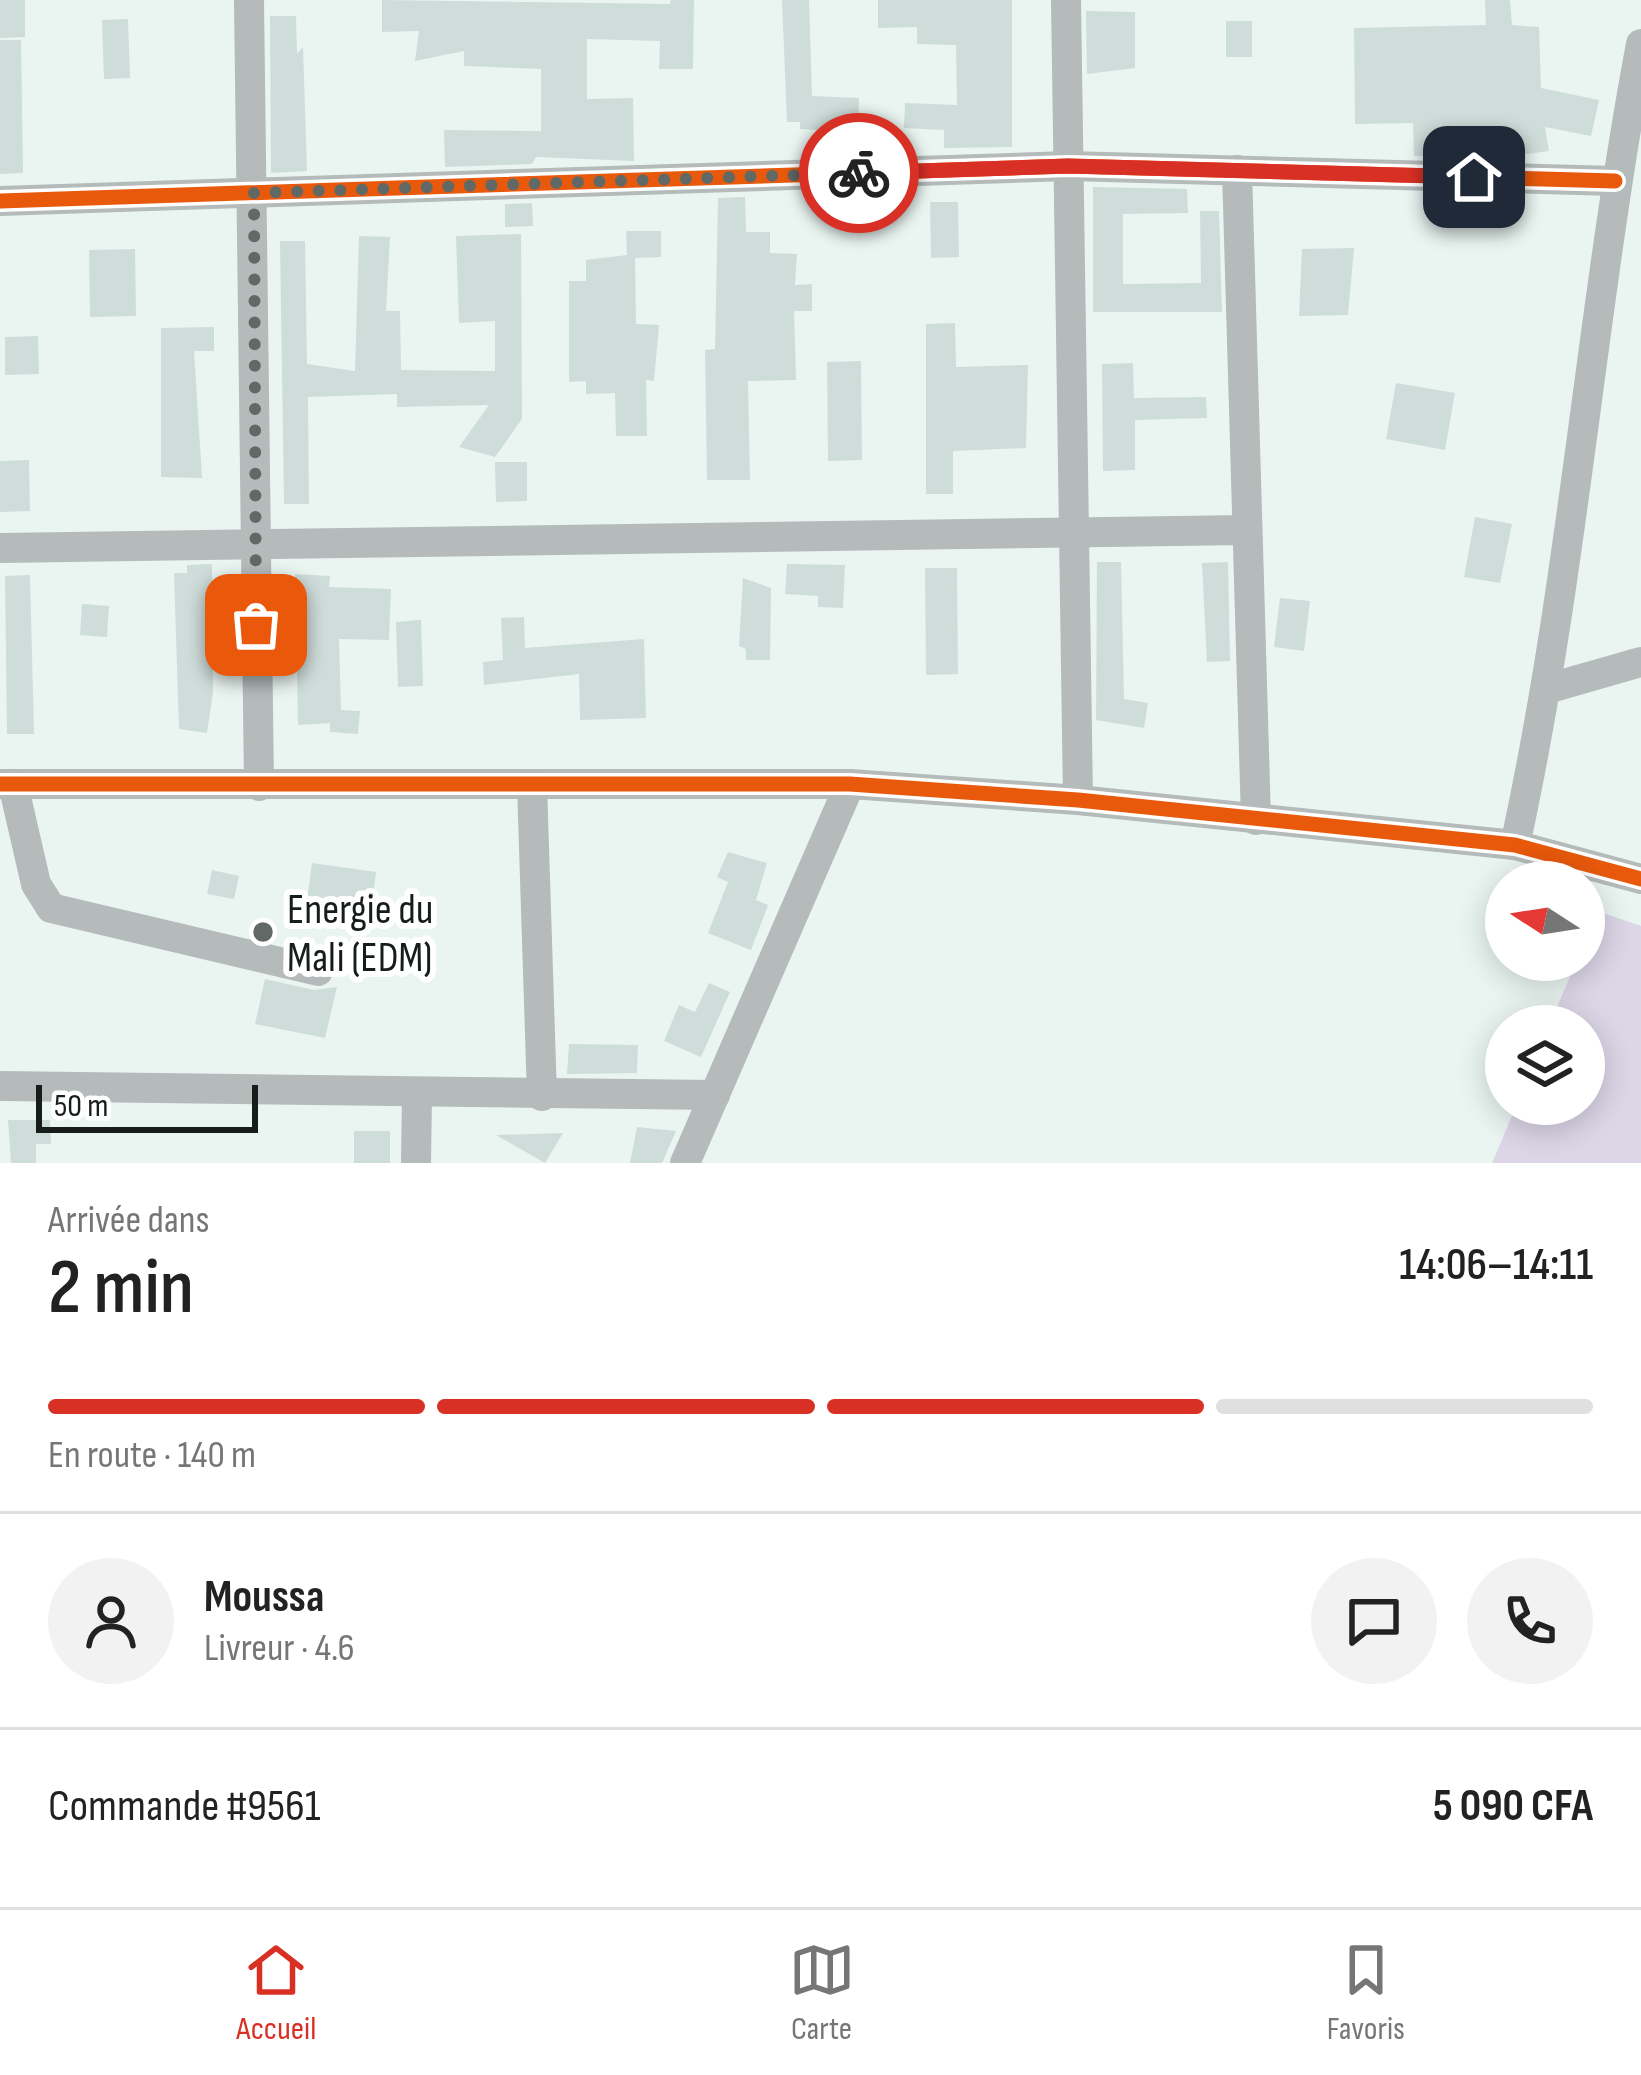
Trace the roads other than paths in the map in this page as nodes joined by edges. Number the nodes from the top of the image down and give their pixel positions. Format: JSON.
{"nodes":[{"id":1,"x":249,"y":0,"type":"edge"},
{"id":2,"x":1066,"y":0,"type":"edge"},
{"id":3,"x":1641,"y":44,"type":"edge"},
{"id":4,"x":1068,"y":166,"type":"junction"},
{"id":5,"x":1238,"y":170,"type":"junction"},
{"id":6,"x":1615,"y":181,"type":"junction"},
{"id":7,"x":254,"y":193,"type":"junction"},
{"id":8,"x":0,"y":200,"type":"edge"},
{"id":9,"x":1247,"y":530,"type":"junction"},
{"id":10,"x":1074,"y":532,"type":"junction"},
{"id":11,"x":255,"y":545,"type":"junction"},
{"id":12,"x":0,"y":548,"type":"edge"},
{"id":13,"x":1641,"y":662,"type":"edge"},
{"id":14,"x":1550,"y":688,"type":"junction"},
{"id":15,"x":6,"y":784,"type":"edge"},
{"id":16,"x":850,"y":784,"type":"junction"},
{"id":17,"x":532,"y":785,"type":"junction"},
{"id":18,"x":259,"y":786,"type":"junction"},
{"id":19,"x":1078,"y":800,"type":"junction"},
{"id":20,"x":1256,"y":820,"type":"junction"},
{"id":21,"x":1515,"y":845,"type":"junction"},
{"id":22,"x":1641,"y":880,"type":"edge"},
{"id":23,"x":318,"y":970,"type":"dead end"},
{"id":24,"x":0,"y":1086,"type":"edge"},
{"id":25,"x":416,"y":1094,"type":"junction"},
{"id":26,"x":715,"y":1095,"type":"junction"},
{"id":27,"x":542,"y":1096,"type":"junction"},
{"id":28,"x":416,"y":1163,"type":"edge"},
{"id":29,"x":685,"y":1163,"type":"edge"}],
"edges":[{"from":1,"to":7,"type":"street"},
{"from":2,"to":4,"type":"street"},
{"from":3,"to":6,"type":"street"},
{"from":4,"to":5,"type":"street"},
{"from":4,"to":7,"type":"street"},
{"from":4,"to":10,"type":"street"},
{"from":5,"to":6,"type":"street"},
{"from":5,"to":9,"type":"street"},
{"from":6,"to":14,"type":"street"},
{"from":7,"to":8,"type":"street"},
{"from":7,"to":11,"type":"street"},
{"from":9,"to":10,"type":"street"},
{"from":9,"to":20,"type":"street"},
{"from":10,"to":11,"type":"street"},
{"from":10,"to":19,"type":"street"},
{"from":11,"to":12,"type":"street"},
{"from":11,"to":18,"type":"street"},
{"from":13,"to":14,"type":"street"},
{"from":14,"to":21,"type":"street"},
{"from":15,"to":18,"type":"street"},
{"from":15,"to":23,"type":"street"},
{"from":16,"to":17,"type":"street"},
{"from":16,"to":19,"type":"street"},
{"from":16,"to":26,"type":"street"},
{"from":17,"to":18,"type":"street"},
{"from":17,"to":27,"type":"street"},
{"from":19,"to":20,"type":"street"},
{"from":20,"to":21,"type":"street"},
{"from":21,"to":22,"type":"street"},
{"from":24,"to":25,"type":"street"},
{"from":25,"to":27,"type":"street"},
{"from":25,"to":28,"type":"street"},
{"from":26,"to":27,"type":"street"},
{"from":26,"to":29,"type":"street"}]}
